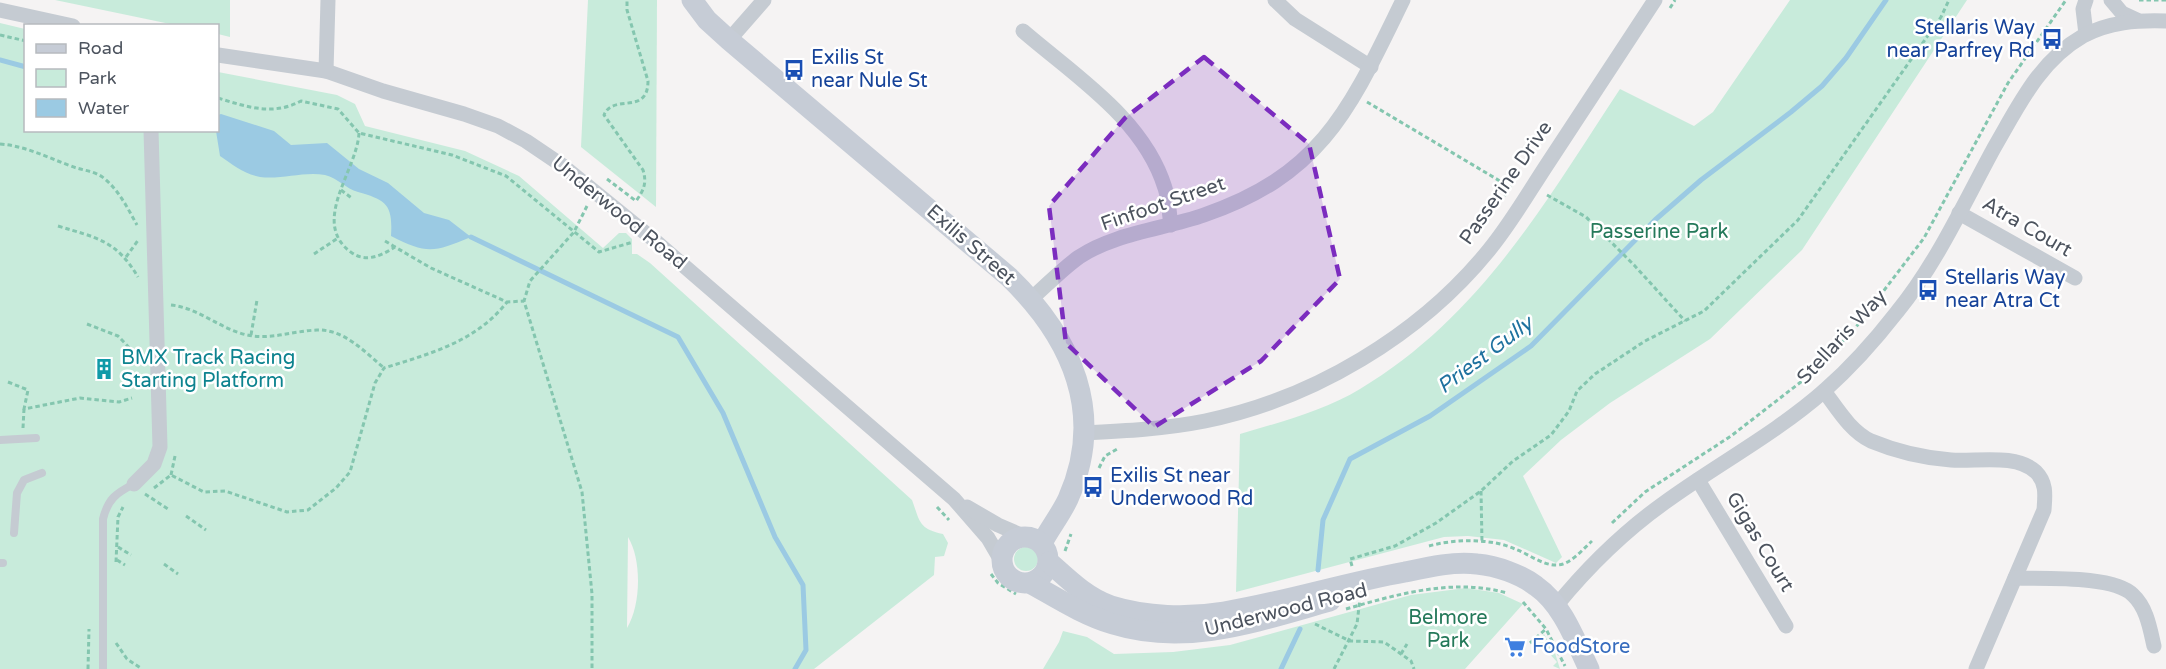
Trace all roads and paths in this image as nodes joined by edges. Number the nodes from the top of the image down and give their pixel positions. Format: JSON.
{"nodes":[{"id":1,"x":328,"y":0,"type":"edge"},
{"id":2,"x":627,"y":0,"type":"edge"},
{"id":3,"x":679,"y":0,"type":"edge"},
{"id":4,"x":692,"y":0,"type":"edge"},
{"id":5,"x":764,"y":0,"type":"edge"},
{"id":6,"x":1275,"y":0,"type":"edge"},
{"id":7,"x":1403,"y":0,"type":"edge"},
{"id":8,"x":1655,"y":0,"type":"edge"},
{"id":9,"x":1675,"y":0,"type":"edge"},
{"id":10,"x":1949,"y":0,"type":"edge"},
{"id":11,"x":2066,"y":0,"type":"edge"},
{"id":12,"x":2086,"y":0,"type":"edge"},
{"id":13,"x":2111,"y":0,"type":"edge"},
{"id":14,"x":2139,"y":0,"type":"edge"},
{"id":15,"x":2166,"y":0,"type":"edge"},
{"id":16,"x":1669,"y":9,"type":"dead end"},
{"id":17,"x":0,"y":10,"type":"edge"},
{"id":18,"x":707,"y":20,"type":"junction"},
{"id":19,"x":2138,"y":20,"type":"junction"},
{"id":20,"x":2166,"y":21,"type":"edge"},
{"id":21,"x":64,"y":24,"type":"edge"},
{"id":22,"x":1023,"y":31,"type":"dead end"},
{"id":23,"x":2086,"y":34,"type":"junction"},
{"id":24,"x":0,"y":35,"type":"edge"},
{"id":25,"x":729,"y":40,"type":"junction"},
{"id":26,"x":24,"y":41,"type":"edge"},
{"id":27,"x":219,"y":55,"type":"edge"},
{"id":28,"x":1371,"y":67,"type":"junction"},
{"id":29,"x":326,"y":71,"type":"junction"},
{"id":30,"x":1355,"y":95,"type":"junction"},
{"id":31,"x":219,"y":98,"type":"edge"},
{"id":32,"x":151,"y":132,"type":"edge"},
{"id":33,"x":359,"y":133,"type":"junction"},
{"id":34,"x":0,"y":144,"type":"edge"},
{"id":35,"x":607,"y":179,"type":"dead end"},
{"id":36,"x":1553,"y":186,"type":"dead end"},
{"id":37,"x":341,"y":188,"type":"junction"},
{"id":38,"x":1547,"y":195,"type":"junction"},
{"id":39,"x":1510,"y":198,"type":"dead end"},
{"id":40,"x":353,"y":200,"type":"dead end"},
{"id":41,"x":1541,"y":204,"type":"dead end"},
{"id":42,"x":587,"y":205,"type":"dead end"},
{"id":43,"x":1959,"y":213,"type":"junction"},
{"id":44,"x":137,"y":225,"type":"dead end"},
{"id":45,"x":1171,"y":225,"type":"junction"},
{"id":46,"x":58,"y":226,"type":"dead end"},
{"id":47,"x":574,"y":232,"type":"junction"},
{"id":48,"x":338,"y":238,"type":"junction"},
{"id":49,"x":385,"y":241,"type":"dead end"},
{"id":50,"x":395,"y":247,"type":"junction"},
{"id":51,"x":641,"y":249,"type":"dead end"},
{"id":52,"x":314,"y":254,"type":"dead end"},
{"id":53,"x":138,"y":277,"type":"dead end"},
{"id":54,"x":2075,"y":279,"type":"dead end"},
{"id":55,"x":1031,"y":299,"type":"junction"},
{"id":56,"x":257,"y":300,"type":"dead end"},
{"id":57,"x":524,"y":301,"type":"junction"},
{"id":58,"x":507,"y":302,"type":"junction"},
{"id":59,"x":156,"y":303,"type":"junction"},
{"id":60,"x":1685,"y":321,"type":"junction"},
{"id":61,"x":87,"y":324,"type":"dead end"},
{"id":62,"x":251,"y":335,"type":"junction"},
{"id":63,"x":140,"y":359,"type":"dead end"},
{"id":64,"x":384,"y":368,"type":"junction"},
{"id":65,"x":8,"y":382,"type":"dead end"},
{"id":66,"x":1824,"y":391,"type":"junction"},
{"id":67,"x":132,"y":398,"type":"dead end"},
{"id":68,"x":24,"y":409,"type":"junction"},
{"id":69,"x":1083,"y":432,"type":"junction"},
{"id":70,"x":22,"y":438,"type":"junction"},
{"id":71,"x":36,"y":438,"type":"dead end"},
{"id":72,"x":0,"y":440,"type":"edge"},
{"id":73,"x":1125,"y":447,"type":"dead end"},
{"id":74,"x":42,"y":473,"type":"dead end"},
{"id":75,"x":1096,"y":477,"type":"dead end"},
{"id":76,"x":1698,"y":480,"type":"junction"},
{"id":77,"x":140,"y":491,"type":"junction"},
{"id":78,"x":1481,"y":491,"type":"junction"},
{"id":79,"x":929,"y":499,"type":"dead end"},
{"id":80,"x":954,"y":499,"type":"junction"},
{"id":81,"x":124,"y":505,"type":"dead end"},
{"id":82,"x":168,"y":509,"type":"dead end"},
{"id":83,"x":186,"y":516,"type":"dead end"},
{"id":84,"x":953,"y":524,"type":"dead end"},
{"id":85,"x":1075,"y":525,"type":"dead end"},
{"id":86,"x":206,"y":530,"type":"dead end"},
{"id":87,"x":1603,"y":530,"type":"dead end"},
{"id":88,"x":14,"y":533,"type":"dead end"},
{"id":89,"x":1595,"y":538,"type":"dead end"},
{"id":90,"x":1482,"y":542,"type":"junction"},
{"id":91,"x":118,"y":547,"type":"junction"},
{"id":92,"x":1421,"y":549,"type":"dead end"},
{"id":93,"x":1045,"y":550,"type":"junction"},
{"id":94,"x":131,"y":555,"type":"dead end"},
{"id":95,"x":117,"y":560,"type":"junction"},
{"id":96,"x":164,"y":564,"type":"dead end"},
{"id":97,"x":994,"y":564,"type":"junction"},
{"id":98,"x":125,"y":565,"type":"dead end"},
{"id":99,"x":116,"y":569,"type":"dead end"},
{"id":100,"x":178,"y":574,"type":"dead end"},
{"id":101,"x":2015,"y":578,"type":"junction"},
{"id":102,"x":1354,"y":583,"type":"junction"},
{"id":103,"x":1025,"y":590,"type":"junction"},
{"id":104,"x":1514,"y":595,"type":"dead end"},
{"id":105,"x":1519,"y":599,"type":"dead end"},
{"id":106,"x":1556,"y":606,"type":"junction"},
{"id":107,"x":1340,"y":611,"type":"dead end"},
{"id":108,"x":1320,"y":617,"type":"dead end"},
{"id":109,"x":1786,"y":626,"type":"dead end"},
{"id":110,"x":1546,"y":629,"type":"junction"},
{"id":111,"x":115,"y":641,"type":"dead end"},
{"id":112,"x":1350,"y":641,"type":"junction"},
{"id":113,"x":1530,"y":643,"type":"dead end"},
{"id":114,"x":1407,"y":644,"type":"dead end"},
{"id":115,"x":2154,"y":646,"type":"dead end"},
{"id":116,"x":1401,"y":654,"type":"junction"},
{"id":117,"x":135,"y":667,"type":"edge"},
{"id":118,"x":103,"y":669,"type":"edge"},
{"id":119,"x":142,"y":669,"type":"edge"},
{"id":120,"x":592,"y":669,"type":"edge"},
{"id":121,"x":1334,"y":669,"type":"edge"},
{"id":122,"x":1414,"y":669,"type":"edge"},
{"id":123,"x":1567,"y":669,"type":"edge"},
{"id":124,"x":1589,"y":669,"type":"edge"},
{"id":125,"x":1976,"y":669,"type":"edge"}],
"edges":[{"from":1,"to":29,"type":"street"},
{"from":2,"to":35,"type":"path"},
{"from":3,"to":18,"type":"street","name":"Exilis Street"},
{"from":4,"to":18,"type":"street","name":"Exilis Street"},
{"from":5,"to":25,"type":"street"},
{"from":6,"to":28,"type":"street"},
{"from":7,"to":28,"type":"street","name":"Finfoot Street"},
{"from":8,"to":69,"type":"street","name":"Passerine Drive"},
{"from":9,"to":16,"type":"path"},
{"from":10,"to":60,"type":"path"},
{"from":11,"to":87,"type":"path"},
{"from":12,"to":23,"type":"street"},
{"from":13,"to":19,"type":"street"},
{"from":14,"to":15,"type":"path"},
{"from":17,"to":21,"type":"street"},
{"from":18,"to":25,"type":"street","name":"Exilis Street"},
{"from":19,"to":20,"type":"street","name":"Stellaris Way"},
{"from":19,"to":23,"type":"street","name":"Stellaris Way"},
{"from":22,"to":45,"type":"street"},
{"from":23,"to":43,"type":"street","name":"Stellaris Way"},
{"from":24,"to":26,"type":"path"},
{"from":25,"to":55,"type":"street","name":"Exilis Street"},
{"from":27,"to":29,"type":"street","name":"Underwood Road"},
{"from":28,"to":30,"type":"street","name":"Finfoot Street"},
{"from":29,"to":80,"type":"street","name":"Underwood Road"},
{"from":30,"to":39,"type":"path"},
{"from":30,"to":45,"type":"street","name":"Finfoot Street"},
{"from":31,"to":33,"type":"path"},
{"from":32,"to":59,"type":"street"},
{"from":33,"to":37,"type":"path"},
{"from":33,"to":47,"type":"path"},
{"from":34,"to":44,"type":"path"},
{"from":36,"to":38,"type":"path"},
{"from":37,"to":40,"type":"path"},
{"from":37,"to":48,"type":"path"},
{"from":38,"to":41,"type":"path"},
{"from":38,"to":60,"type":"path"},
{"from":42,"to":47,"type":"path"},
{"from":43,"to":54,"type":"street","name":"Atra Court"},
{"from":43,"to":66,"type":"street","name":"Stellaris Way"},
{"from":45,"to":55,"type":"street","name":"Finfoot Street"},
{"from":46,"to":53,"type":"path"},
{"from":47,"to":51,"type":"path"},
{"from":47,"to":57,"type":"path"},
{"from":48,"to":50,"type":"path"},
{"from":48,"to":52,"type":"path"},
{"from":49,"to":50,"type":"path"},
{"from":50,"to":58,"type":"path"},
{"from":55,"to":69,"type":"street","name":"Exilis Street"},
{"from":56,"to":62,"type":"path"},
{"from":57,"to":58,"type":"path"},
{"from":57,"to":120,"type":"path"},
{"from":58,"to":64,"type":"path"},
{"from":59,"to":62,"type":"path"},
{"from":59,"to":77,"type":"street"},
{"from":60,"to":78,"type":"path"},
{"from":61,"to":63,"type":"path"},
{"from":62,"to":64,"type":"path"},
{"from":64,"to":77,"type":"path"},
{"from":65,"to":68,"type":"path"},
{"from":66,"to":76,"type":"street","name":"Stellaris Way"},
{"from":66,"to":101,"type":"street"},
{"from":67,"to":68,"type":"path"},
{"from":68,"to":70,"type":"path"},
{"from":69,"to":93,"type":"street","name":"Exilis Street"},
{"from":70,"to":71,"type":"lane"},
{"from":70,"to":72,"type":"lane"},
{"from":73,"to":75,"type":"path"},
{"from":74,"to":88,"type":"lane"},
{"from":76,"to":106,"type":"street","name":"Stellaris Way"},
{"from":76,"to":109,"type":"street","name":"Gigas Court"},
{"from":77,"to":82,"type":"path"},
{"from":77,"to":118,"type":"lane"},
{"from":78,"to":90,"type":"path"},
{"from":78,"to":102,"type":"path"},
{"from":79,"to":84,"type":"path"},
{"from":80,"to":93,"type":"street","name":"Underwood Road"},
{"from":80,"to":97,"type":"street","name":"Underwood Road"},
{"from":81,"to":91,"type":"path"},
{"from":83,"to":86,"type":"path"},
{"from":85,"to":93,"type":"path"},
{"from":89,"to":90,"type":"path"},
{"from":90,"to":92,"type":"path"},
{"from":91,"to":94,"type":"path"},
{"from":91,"to":95,"type":"path"},
{"from":93,"to":97,"type":"street"},
{"from":93,"to":102,"type":"street","name":"Underwood Road"},
{"from":93,"to":103,"type":"street"},
{"from":95,"to":98,"type":"path"},
{"from":95,"to":99,"type":"path"},
{"from":96,"to":100,"type":"path"},
{"from":97,"to":103,"type":"street","name":"Underwood Road"},
{"from":97,"to":103,"type":"path"},
{"from":101,"to":115,"type":"street"},
{"from":101,"to":125,"type":"street"},
{"from":102,"to":103,"type":"street","name":"Underwood Road"},
{"from":102,"to":104,"type":"path"},
{"from":102,"to":106,"type":"street","name":"Underwood Road"},
{"from":102,"to":107,"type":"path"},
{"from":102,"to":112,"type":"path"},
{"from":105,"to":110,"type":"path"},
{"from":106,"to":124,"type":"street","name":"Underwood Road"},
{"from":108,"to":112,"type":"path"},
{"from":110,"to":113,"type":"path"},
{"from":110,"to":123,"type":"path"},
{"from":111,"to":117,"type":"path"},
{"from":112,"to":116,"type":"path"},
{"from":112,"to":121,"type":"path"},
{"from":114,"to":116,"type":"path"},
{"from":116,"to":122,"type":"path"},
{"from":117,"to":119,"type":"path"}]}
